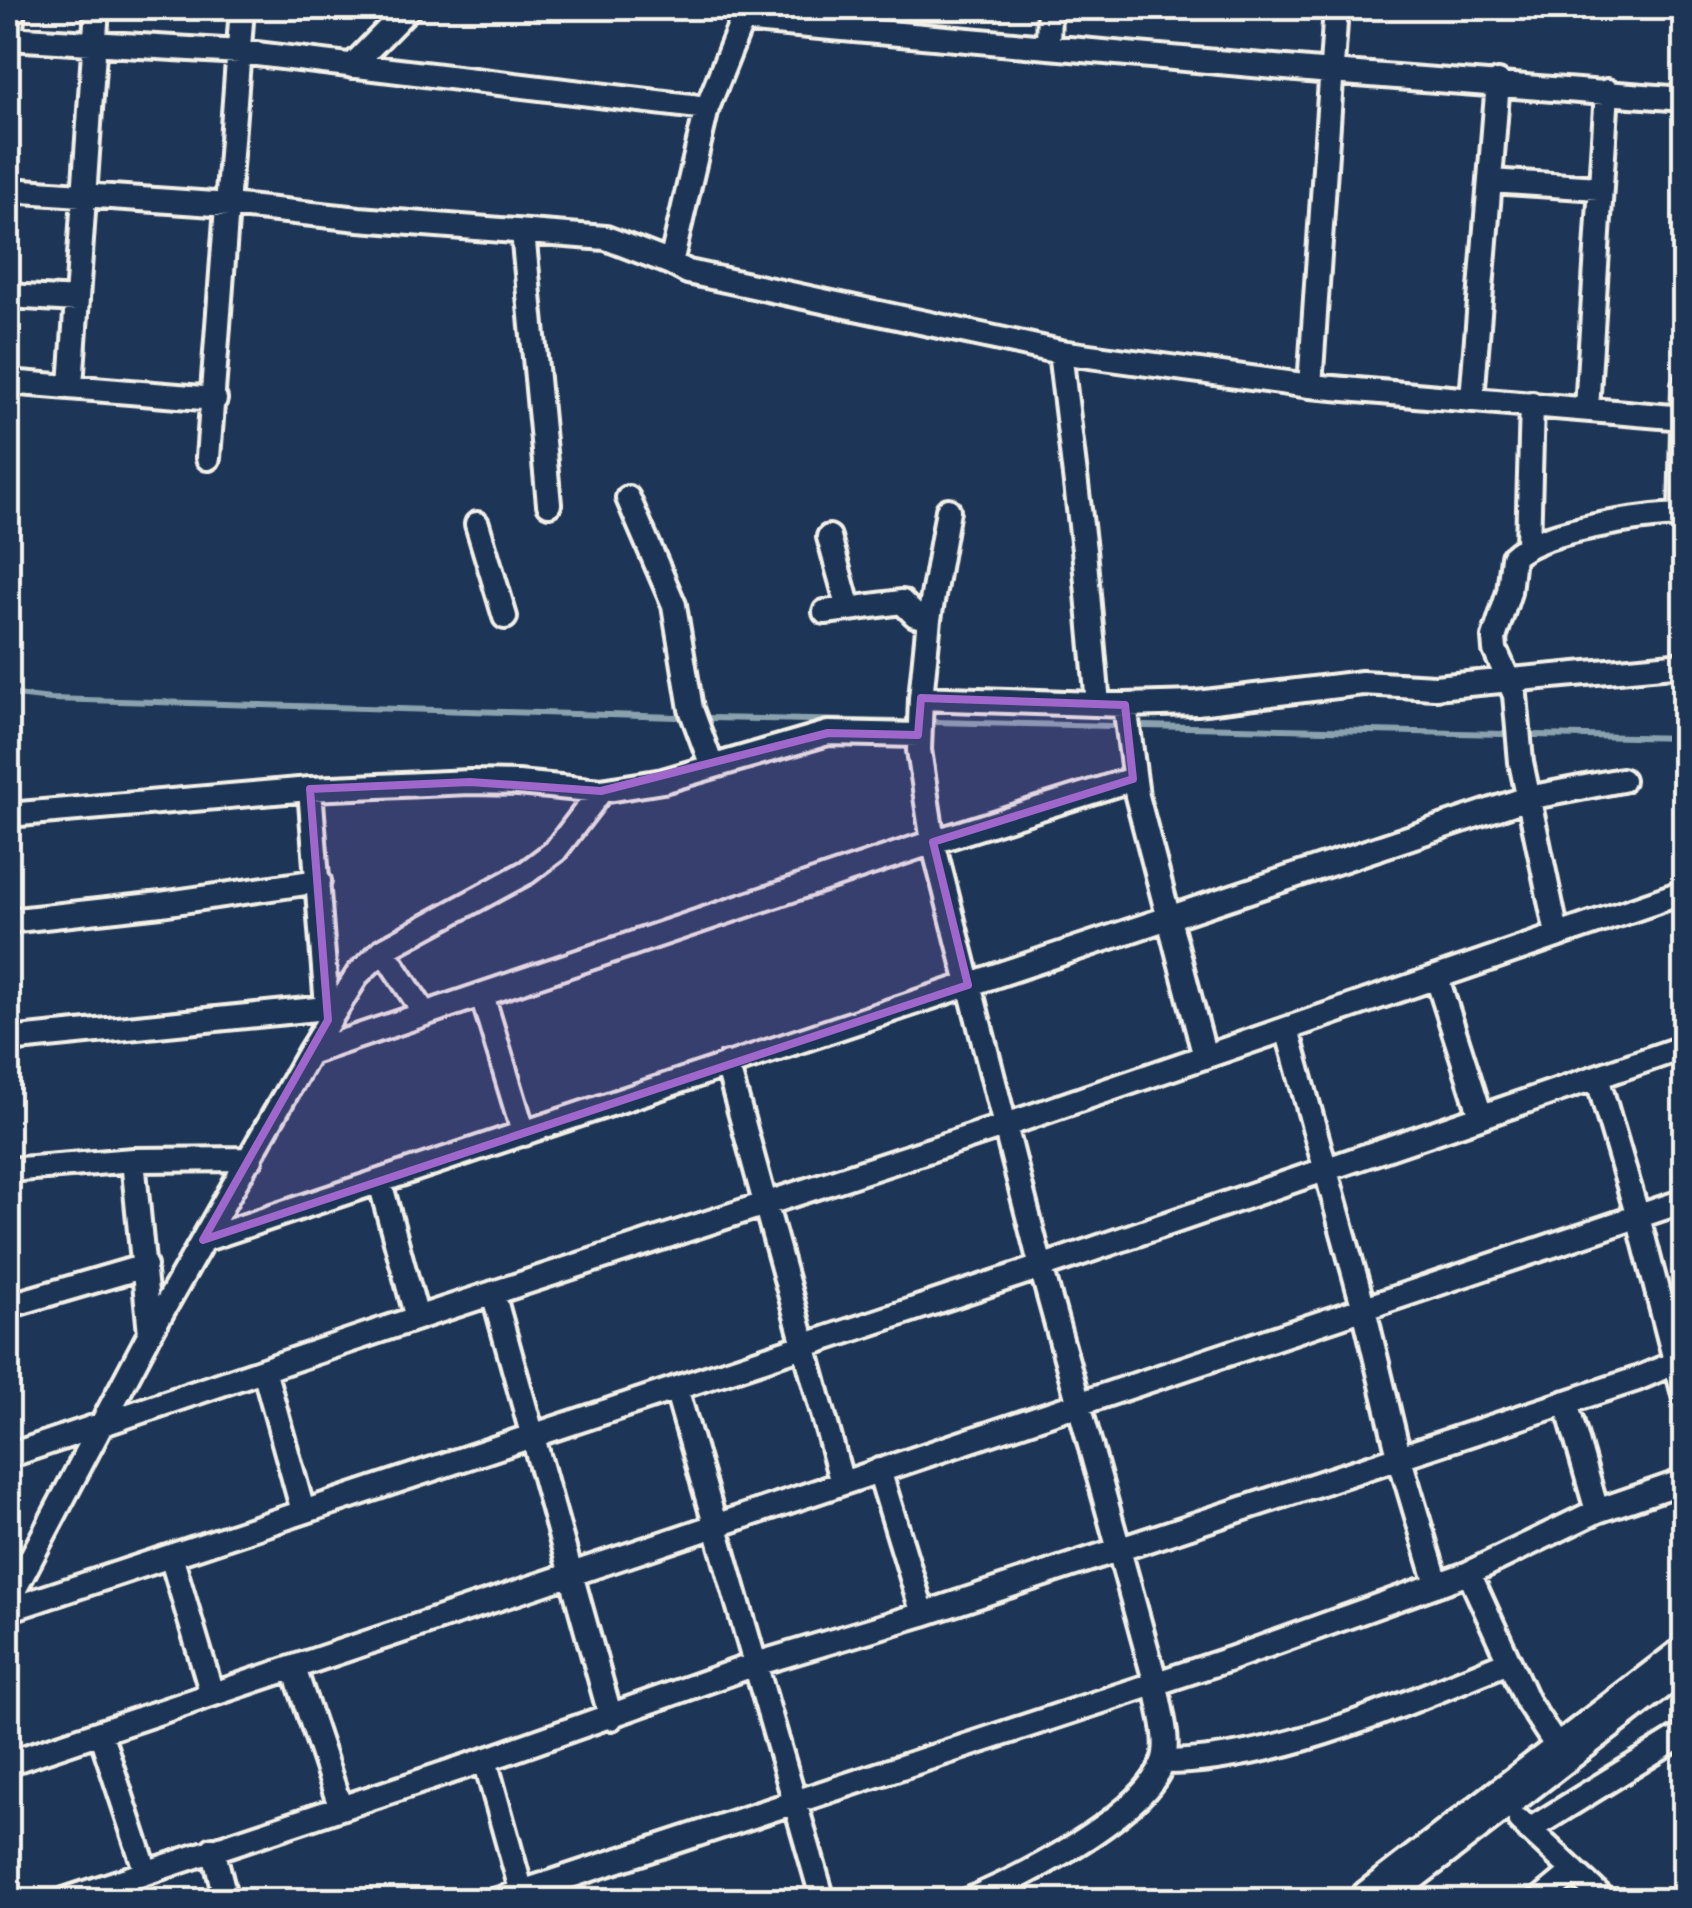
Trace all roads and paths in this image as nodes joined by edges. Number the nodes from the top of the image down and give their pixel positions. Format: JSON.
{"nodes":[{"id":1,"x":12,"y":8,"type":"edge"},
{"id":2,"x":97,"y":8,"type":"edge"},
{"id":3,"x":242,"y":8,"type":"edge"},
{"id":4,"x":409,"y":8,"type":"edge"},
{"id":5,"x":1049,"y":8,"type":"edge"},
{"id":6,"x":1336,"y":8,"type":"edge"},
{"id":7,"x":744,"y":14,"type":"edge"},
{"id":8,"x":9,"y":38,"type":"edge"},
{"id":9,"x":94,"y":42,"type":"junction"},
{"id":10,"x":1048,"y":47,"type":"junction"},
{"id":11,"x":240,"y":52,"type":"junction"},
{"id":12,"x":352,"y":66,"type":"junction"},
{"id":13,"x":1331,"y":72,"type":"junction"},
{"id":14,"x":1498,"y":82,"type":"junction"},
{"id":15,"x":1607,"y":92,"type":"junction"},
{"id":16,"x":1684,"y":99,"type":"edge"},
{"id":17,"x":708,"y":108,"type":"junction"},
{"id":18,"x":1490,"y":181,"type":"junction"},
{"id":19,"x":1599,"y":188,"type":"junction"},
{"id":20,"x":8,"y":190,"type":"edge"},
{"id":21,"x":84,"y":195,"type":"junction"},
{"id":22,"x":229,"y":205,"type":"junction"},
{"id":23,"x":523,"y":232,"type":"junction"},
{"id":24,"x":671,"y":262,"type":"junction"},
{"id":25,"x":8,"y":296,"type":"edge"},
{"id":26,"x":77,"y":300,"type":"junction"},
{"id":27,"x":1060,"y":352,"type":"junction"},
{"id":28,"x":8,"y":382,"type":"edge"},
{"id":29,"x":1684,"y":385,"type":"edge"},
{"id":30,"x":71,"y":386,"type":"junction"},
{"id":31,"x":1310,"y":386,"type":"junction"},
{"id":32,"x":215,"y":399,"type":"junction"},
{"id":33,"x":1472,"y":399,"type":"junction"},
{"id":34,"x":1532,"y":404,"type":"junction"},
{"id":35,"x":1587,"y":409,"type":"junction"},
{"id":36,"x":1683,"y":418,"type":"edge"},
{"id":37,"x":208,"y":458,"type":"dead end"},
{"id":38,"x":628,"y":498,"type":"dead end"},
{"id":39,"x":549,"y":504,"type":"dead end"},
{"id":40,"x":948,"y":510,"type":"dead end"},
{"id":41,"x":1683,"y":515,"type":"edge"},
{"id":42,"x":477,"y":524,"type":"dead end"},
{"id":43,"x":829,"y":537,"type":"dead end"},
{"id":44,"x":1528,"y":545,"type":"junction"},
{"id":45,"x":505,"y":617,"type":"dead end"},
{"id":46,"x":929,"y":619,"type":"junction"},
{"id":47,"x":1684,"y":664,"type":"edge"},
{"id":48,"x":1511,"y":682,"type":"junction"},
{"id":49,"x":921,"y":698,"type":"junction"},
{"id":50,"x":1098,"y":704,"type":"junction"},
{"id":51,"x":1125,"y":705,"type":"junction"},
{"id":52,"x":918,"y":736,"type":"junction"},
{"id":53,"x":712,"y":766,"type":"junction"},
{"id":54,"x":1133,"y":780,"type":"junction"},
{"id":55,"x":1622,"y":780,"type":"dead end"},
{"id":56,"x":310,"y":789,"type":"junction"},
{"id":57,"x":601,"y":792,"type":"junction"},
{"id":58,"x":1528,"y":798,"type":"junction"},
{"id":59,"x":8,"y":815,"type":"edge"},
{"id":60,"x":933,"y":842,"type":"junction"},
{"id":61,"x":319,"y":881,"type":"junction"},
{"id":62,"x":1684,"y":892,"type":"edge"},
{"id":63,"x":1169,"y":920,"type":"junction"},
{"id":64,"x":8,"y":921,"type":"edge"},
{"id":65,"x":1557,"y":934,"type":"junction"},
{"id":66,"x":384,"y":950,"type":"junction"},
{"id":67,"x":1437,"y":978,"type":"junction"},
{"id":68,"x":968,"y":985,"type":"junction"},
{"id":69,"x":482,"y":995,"type":"junction"},
{"id":70,"x":331,"y":1007,"type":"junction"},
{"id":71,"x":425,"y":1014,"type":"junction"},
{"id":72,"x":1286,"y":1029,"type":"junction"},
{"id":73,"x":8,"y":1040,"type":"edge"},
{"id":74,"x":1684,"y":1047,"type":"edge"},
{"id":75,"x":309,"y":1052,"type":"junction"},
{"id":76,"x":1205,"y":1057,"type":"junction"},
{"id":77,"x":727,"y":1064,"type":"junction"},
{"id":78,"x":1598,"y":1077,"type":"junction"},
{"id":79,"x":1481,"y":1116,"type":"junction"},
{"id":80,"x":1006,"y":1125,"type":"junction"},
{"id":81,"x":524,"y":1134,"type":"junction"},
{"id":82,"x":251,"y":1159,"type":"junction"},
{"id":83,"x":133,"y":1160,"type":"junction"},
{"id":84,"x":1324,"y":1167,"type":"junction"},
{"id":85,"x":8,"y":1170,"type":"edge"},
{"id":86,"x":380,"y":1182,"type":"junction"},
{"id":87,"x":1684,"y":1201,"type":"edge"},
{"id":88,"x":766,"y":1205,"type":"junction"},
{"id":89,"x":1638,"y":1217,"type":"junction"},
{"id":90,"x":203,"y":1240,"type":"junction"},
{"id":91,"x":145,"y":1266,"type":"junction"},
{"id":92,"x":1041,"y":1267,"type":"junction"},
{"id":93,"x":493,"y":1293,"type":"junction"},
{"id":94,"x":8,"y":1306,"type":"edge"},
{"id":95,"x":1364,"y":1309,"type":"junction"},
{"id":96,"x":417,"y":1318,"type":"junction"},
{"id":97,"x":150,"y":1333,"type":"junction"},
{"id":98,"x":806,"y":1344,"type":"junction"},
{"id":99,"x":1681,"y":1361,"type":"edge"},
{"id":100,"x":264,"y":1370,"type":"junction"},
{"id":101,"x":676,"y":1388,"type":"junction"},
{"id":102,"x":1684,"y":1394,"type":"edge"},
{"id":103,"x":1566,"y":1402,"type":"junction"},
{"id":104,"x":1078,"y":1403,"type":"junction"},
{"id":105,"x":102,"y":1424,"type":"junction"},
{"id":106,"x":532,"y":1436,"type":"junction"},
{"id":107,"x":8,"y":1456,"type":"edge"},
{"id":108,"x":1399,"y":1456,"type":"junction"},
{"id":109,"x":878,"y":1470,"type":"junction"},
{"id":110,"x":1684,"y":1481,"type":"edge"},
{"id":111,"x":842,"y":1483,"type":"junction"},
{"id":112,"x":304,"y":1510,"type":"junction"},
{"id":113,"x":1597,"y":1510,"type":"junction"},
{"id":114,"x":717,"y":1528,"type":"junction"},
{"id":115,"x":1118,"y":1549,"type":"junction"},
{"id":116,"x":171,"y":1556,"type":"junction"},
{"id":117,"x":1468,"y":1573,"type":"junction"},
{"id":118,"x":572,"y":1574,"type":"junction"},
{"id":119,"x":1437,"y":1584,"type":"junction"},
{"id":120,"x":8,"y":1602,"type":"edge"},
{"id":121,"x":8,"y":1610,"type":"edge"},
{"id":122,"x":923,"y":1614,"type":"junction"},
{"id":123,"x":1684,"y":1659,"type":"edge"},
{"id":124,"x":1508,"y":1662,"type":"junction"},
{"id":125,"x":756,"y":1664,"type":"junction"},
{"id":126,"x":294,"y":1668,"type":"junction"},
{"id":127,"x":1156,"y":1684,"type":"junction"},
{"id":128,"x":212,"y":1694,"type":"junction"},
{"id":129,"x":610,"y":1718,"type":"junction"},
{"id":130,"x":100,"y":1732,"type":"junction"},
{"id":131,"x":1684,"y":1734,"type":"edge"},
{"id":132,"x":1561,"y":1754,"type":"junction"},
{"id":133,"x":485,"y":1760,"type":"junction"},
{"id":134,"x":1164,"y":1762,"type":"junction"},
{"id":135,"x":8,"y":1763,"type":"edge"},
{"id":136,"x":1499,"y":1801,"type":"junction"},
{"id":137,"x":793,"y":1802,"type":"junction"},
{"id":138,"x":340,"y":1806,"type":"junction"},
{"id":139,"x":1529,"y":1830,"type":"junction"},
{"id":140,"x":213,"y":1849,"type":"junction"},
{"id":141,"x":1574,"y":1871,"type":"junction"},
{"id":142,"x":146,"y":1872,"type":"junction"},
{"id":143,"x":523,"y":1896,"type":"edge"},
{"id":144,"x":989,"y":1898,"type":"edge"},
{"id":145,"x":64,"y":1900,"type":"edge"},
{"id":146,"x":226,"y":1900,"type":"edge"},
{"id":147,"x":498,"y":1900,"type":"edge"},
{"id":148,"x":823,"y":1900,"type":"edge"},
{"id":149,"x":1370,"y":1900,"type":"edge"},
{"id":150,"x":1540,"y":1900,"type":"edge"},
{"id":151,"x":1605,"y":1900,"type":"edge"}],
"edges":[{"from":1,"to":8,"type":"street"},
{"from":2,"to":9,"type":"street"},
{"from":3,"to":11,"type":"street"},
{"from":4,"to":12,"type":"street"},
{"from":5,"to":10,"type":"street"},
{"from":6,"to":13,"type":"street"},
{"from":7,"to":10,"type":"street"},
{"from":7,"to":17,"type":"street"},
{"from":8,"to":9,"type":"street"},
{"from":9,"to":11,"type":"street"},
{"from":9,"to":21,"type":"street"},
{"from":10,"to":13,"type":"street"},
{"from":11,"to":12,"type":"street"},
{"from":11,"to":22,"type":"street"},
{"from":12,"to":17,"type":"street"},
{"from":13,"to":14,"type":"street"},
{"from":13,"to":31,"type":"street"},
{"from":14,"to":15,"type":"street"},
{"from":14,"to":18,"type":"street"},
{"from":15,"to":16,"type":"street"},
{"from":15,"to":19,"type":"street"},
{"from":17,"to":24,"type":"street"},
{"from":18,"to":19,"type":"street"},
{"from":18,"to":33,"type":"street"},
{"from":19,"to":35,"type":"street"},
{"from":20,"to":21,"type":"street"},
{"from":21,"to":22,"type":"street"},
{"from":21,"to":26,"type":"street"},
{"from":22,"to":23,"type":"street"},
{"from":22,"to":32,"type":"street"},
{"from":23,"to":24,"type":"street"},
{"from":23,"to":39,"type":"street"},
{"from":24,"to":27,"type":"street"},
{"from":25,"to":26,"type":"street"},
{"from":26,"to":30,"type":"street"},
{"from":27,"to":31,"type":"street"},
{"from":27,"to":50,"type":"street"},
{"from":28,"to":30,"type":"street"},
{"from":29,"to":36,"type":"street"},
{"from":30,"to":32,"type":"street"},
{"from":31,"to":33,"type":"street"},
{"from":32,"to":37,"type":"street"},
{"from":33,"to":34,"type":"street"},
{"from":34,"to":35,"type":"street"},
{"from":34,"to":44,"type":"street"},
{"from":35,"to":36,"type":"street"},
{"from":36,"to":41,"type":"street"},
{"from":38,"to":53,"type":"street"},
{"from":40,"to":46,"type":"street"},
{"from":41,"to":44,"type":"street"},
{"from":42,"to":45,"type":"street"},
{"from":43,"to":46,"type":"street"},
{"from":44,"to":48,"type":"street"},
{"from":46,"to":49,"type":"street"},
{"from":47,"to":48,"type":"street"},
{"from":48,"to":51,"type":"street"},
{"from":48,"to":58,"type":"street"},
{"from":49,"to":50,"type":"street"},
{"from":49,"to":52,"type":"street"},
{"from":50,"to":51,"type":"street"},
{"from":51,"to":54,"type":"street"},
{"from":52,"to":53,"type":"street"},
{"from":52,"to":60,"type":"street"},
{"from":53,"to":57,"type":"street"},
{"from":54,"to":60,"type":"street"},
{"from":54,"to":63,"type":"street"},
{"from":55,"to":58,"type":"street"},
{"from":56,"to":57,"type":"street"},
{"from":56,"to":59,"type":"street"},
{"from":56,"to":61,"type":"street"},
{"from":57,"to":66,"type":"street"},
{"from":58,"to":63,"type":"street"},
{"from":58,"to":65,"type":"street"},
{"from":60,"to":68,"type":"street"},
{"from":60,"to":69,"type":"street"},
{"from":61,"to":64,"type":"street"},
{"from":61,"to":70,"type":"street"},
{"from":62,"to":65,"type":"street"},
{"from":63,"to":68,"type":"street"},
{"from":63,"to":76,"type":"street"},
{"from":65,"to":67,"type":"street"},
{"from":66,"to":70,"type":"street"},
{"from":66,"to":71,"type":"street"},
{"from":67,"to":72,"type":"street"},
{"from":67,"to":79,"type":"street"},
{"from":68,"to":77,"type":"street"},
{"from":68,"to":80,"type":"street"},
{"from":69,"to":71,"type":"street"},
{"from":69,"to":81,"type":"street"},
{"from":70,"to":73,"type":"street"},
{"from":70,"to":75,"type":"street"},
{"from":71,"to":75,"type":"street"},
{"from":72,"to":76,"type":"street"},
{"from":72,"to":84,"type":"street"},
{"from":74,"to":78,"type":"street"},
{"from":75,"to":82,"type":"street"},
{"from":76,"to":80,"type":"street"},
{"from":77,"to":81,"type":"street"},
{"from":77,"to":88,"type":"street"},
{"from":78,"to":79,"type":"street"},
{"from":78,"to":89,"type":"street"},
{"from":79,"to":84,"type":"street"},
{"from":80,"to":88,"type":"street"},
{"from":80,"to":92,"type":"street"},
{"from":81,"to":86,"type":"street"},
{"from":82,"to":83,"type":"street"},
{"from":82,"to":90,"type":"street"},
{"from":83,"to":85,"type":"street"},
{"from":83,"to":91,"type":"street"},
{"from":84,"to":92,"type":"street"},
{"from":84,"to":95,"type":"street"},
{"from":86,"to":90,"type":"street"},
{"from":86,"to":96,"type":"street"},
{"from":87,"to":89,"type":"street"},
{"from":88,"to":93,"type":"street"},
{"from":88,"to":98,"type":"street"},
{"from":89,"to":95,"type":"street"},
{"from":89,"to":99,"type":"street"},
{"from":90,"to":97,"type":"street"},
{"from":91,"to":94,"type":"street"},
{"from":91,"to":97,"type":"street"},
{"from":92,"to":98,"type":"street"},
{"from":92,"to":104,"type":"street"},
{"from":93,"to":96,"type":"street"},
{"from":93,"to":106,"type":"street"},
{"from":95,"to":104,"type":"street"},
{"from":95,"to":108,"type":"street"},
{"from":96,"to":100,"type":"street"},
{"from":97,"to":105,"type":"street"},
{"from":98,"to":101,"type":"street"},
{"from":98,"to":111,"type":"street"},
{"from":99,"to":102,"type":"street"},
{"from":99,"to":103,"type":"street"},
{"from":100,"to":105,"type":"street"},
{"from":100,"to":112,"type":"street"},
{"from":101,"to":106,"type":"street"},
{"from":101,"to":114,"type":"street"},
{"from":103,"to":108,"type":"street"},
{"from":103,"to":113,"type":"street"},
{"from":104,"to":109,"type":"street"},
{"from":104,"to":115,"type":"street"},
{"from":105,"to":107,"type":"street"},
{"from":105,"to":120,"type":"street"},
{"from":106,"to":112,"type":"street"},
{"from":106,"to":118,"type":"street"},
{"from":108,"to":115,"type":"street"},
{"from":108,"to":119,"type":"street"},
{"from":109,"to":111,"type":"street"},
{"from":109,"to":122,"type":"street"},
{"from":110,"to":113,"type":"street"},
{"from":111,"to":114,"type":"street"},
{"from":112,"to":116,"type":"street"},
{"from":113,"to":117,"type":"street"},
{"from":114,"to":118,"type":"street"},
{"from":114,"to":125,"type":"street"},
{"from":115,"to":122,"type":"street"},
{"from":115,"to":127,"type":"street"},
{"from":116,"to":121,"type":"street"},
{"from":116,"to":128,"type":"street"},
{"from":117,"to":119,"type":"street"},
{"from":117,"to":124,"type":"street"},
{"from":118,"to":126,"type":"street"},
{"from":118,"to":129,"type":"street"},
{"from":119,"to":127,"type":"street"},
{"from":122,"to":125,"type":"street"},
{"from":123,"to":132,"type":"highway"},
{"from":124,"to":132,"type":"street"},
{"from":124,"to":134,"type":"street"},
{"from":125,"to":129,"type":"street"},
{"from":125,"to":137,"type":"street"},
{"from":126,"to":128,"type":"street"},
{"from":126,"to":138,"type":"street"},
{"from":127,"to":134,"type":"street"},
{"from":127,"to":137,"type":"street"},
{"from":128,"to":130,"type":"street"},
{"from":129,"to":133,"type":"street"},
{"from":130,"to":135,"type":"street"},
{"from":130,"to":142,"type":"street"},
{"from":131,"to":139,"type":"street"},
{"from":132,"to":136,"type":"highway"},
{"from":133,"to":138,"type":"street"},
{"from":133,"to":143,"type":"street"},
{"from":134,"to":144,"type":"street"},
{"from":136,"to":139,"type":"street"},
{"from":136,"to":149,"type":"highway"},
{"from":137,"to":143,"type":"street"},
{"from":137,"to":148,"type":"street"},
{"from":138,"to":140,"type":"street"},
{"from":139,"to":141,"type":"street"},
{"from":140,"to":142,"type":"street"},
{"from":140,"to":146,"type":"street"},
{"from":141,"to":150,"type":"street"},
{"from":141,"to":151,"type":"street"},
{"from":142,"to":145,"type":"street"},
{"from":143,"to":147,"type":"street"}]}
